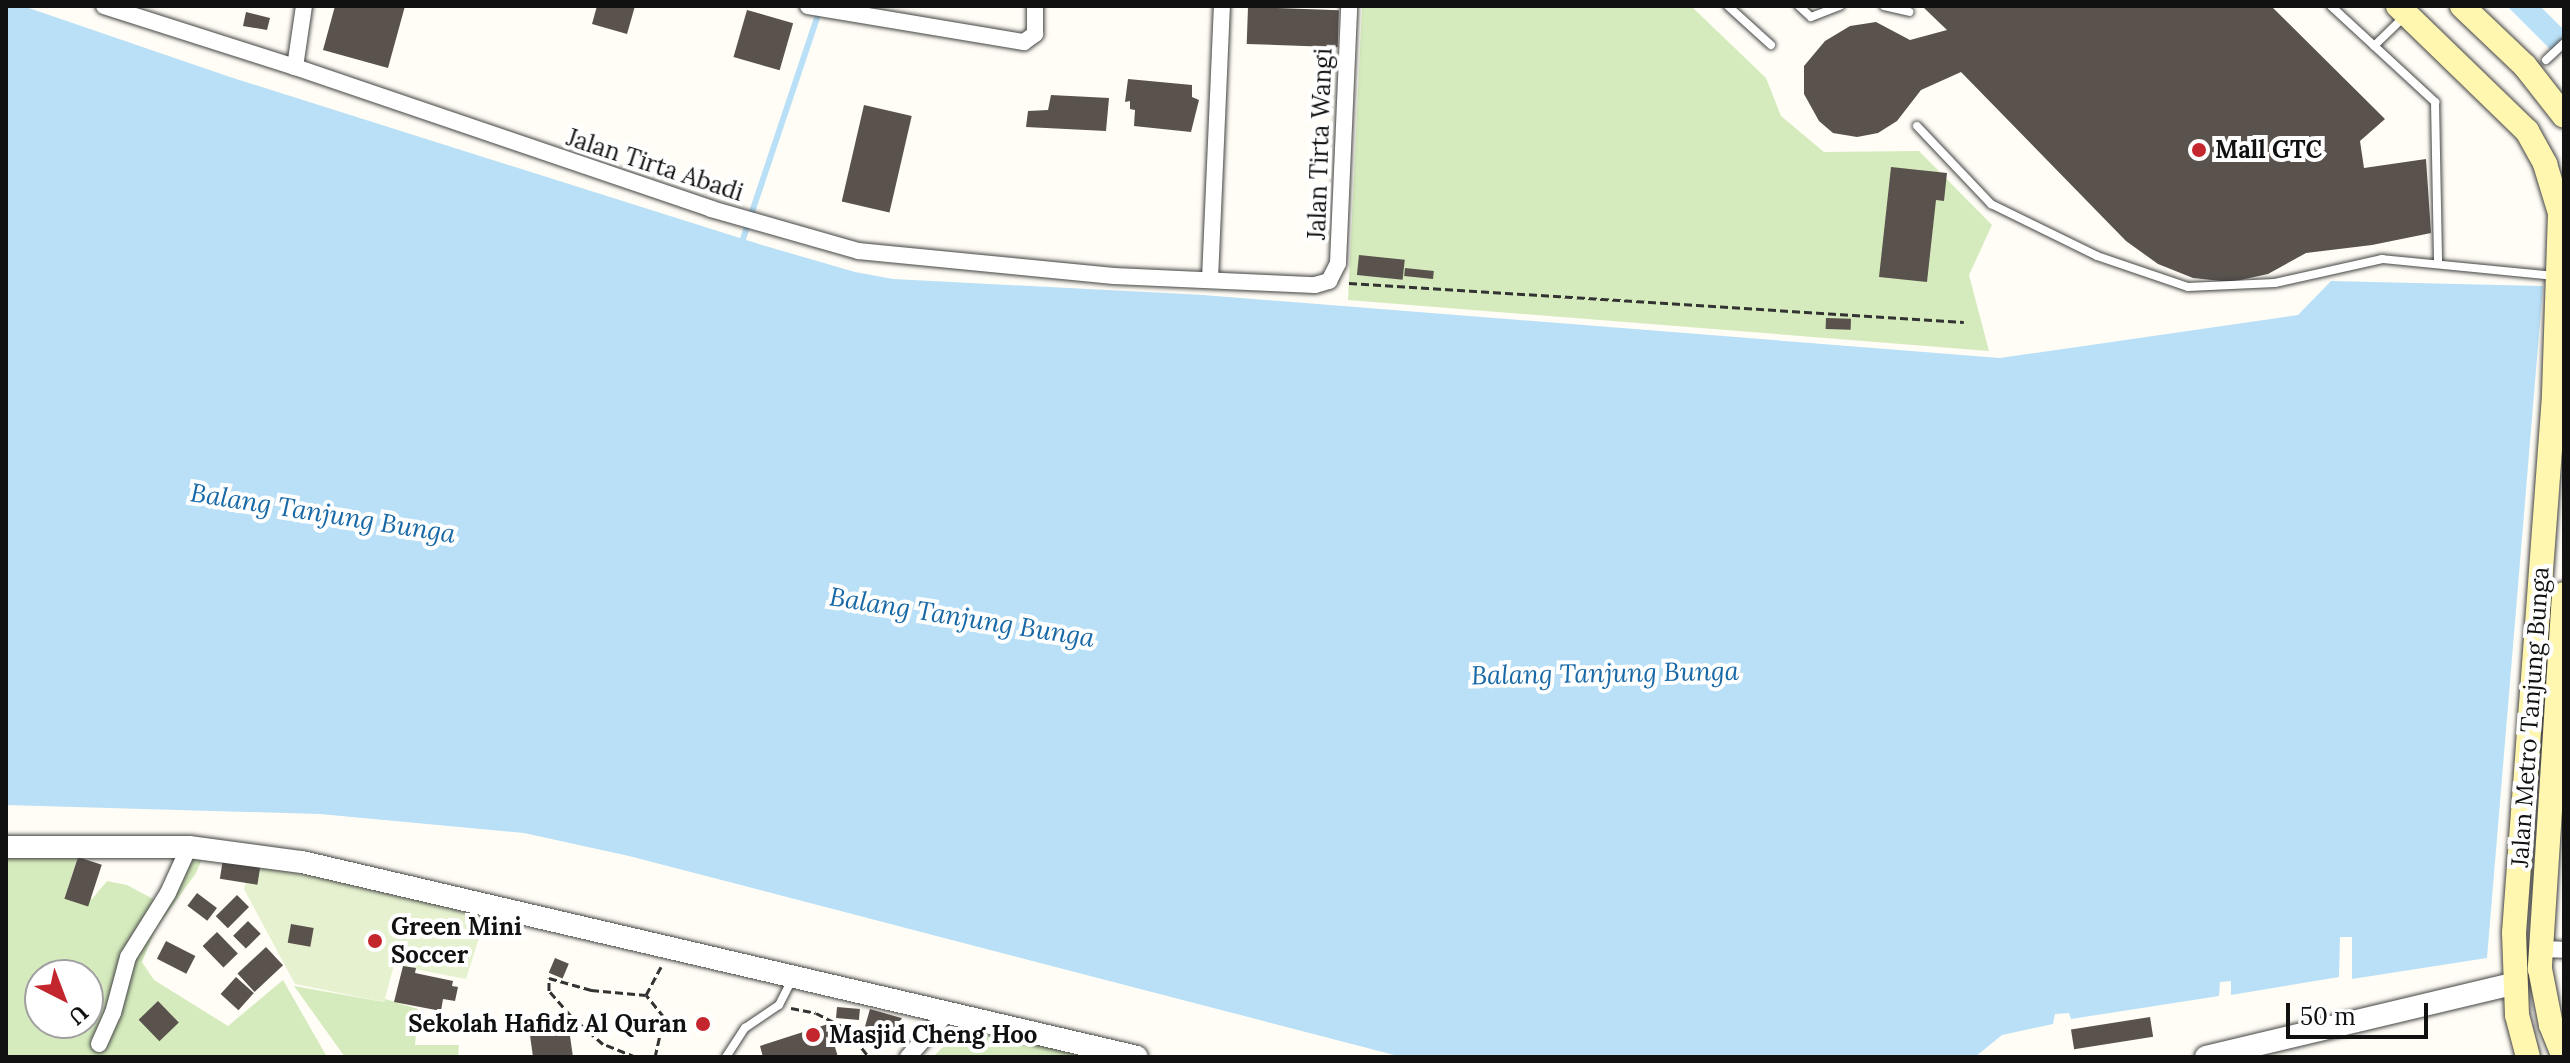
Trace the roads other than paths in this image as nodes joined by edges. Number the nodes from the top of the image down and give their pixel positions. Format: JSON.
{"nodes":[{"id":1,"x":104,"y":6,"type":"edge"},
{"id":2,"x":304,"y":6,"type":"edge"},
{"id":3,"x":808,"y":6,"type":"edge"},
{"id":4,"x":1035,"y":6,"type":"edge"},
{"id":5,"x":1222,"y":6,"type":"edge"},
{"id":6,"x":1349,"y":6,"type":"edge"},
{"id":7,"x":1728,"y":6,"type":"edge"},
{"id":8,"x":1799,"y":6,"type":"edge"},
{"id":9,"x":1840,"y":6,"type":"edge"},
{"id":10,"x":1884,"y":6,"type":"edge"},
{"id":11,"x":2331,"y":6,"type":"edge"},
{"id":12,"x":2462,"y":6,"type":"edge"},
{"id":13,"x":2402,"y":10,"type":"edge"},
{"id":14,"x":1909,"y":12,"type":"dead end"},
{"id":15,"x":2564,"y":43,"type":"edge"},
{"id":16,"x":1771,"y":45,"type":"dead end"},
{"id":17,"x":2374,"y":46,"type":"junction"},
{"id":18,"x":2546,"y":60,"type":"dead end"},
{"id":19,"x":295,"y":67,"type":"junction"},
{"id":20,"x":2564,"y":116,"type":"edge"},
{"id":21,"x":1917,"y":126,"type":"dead end"},
{"id":22,"x":2438,"y":264,"type":"junction"},
{"id":23,"x":2561,"y":277,"type":"junction"},
{"id":24,"x":1210,"y":279,"type":"junction"},
{"id":25,"x":1329,"y":281,"type":"joint"},
{"id":26,"x":2564,"y":594,"type":"edge"},
{"id":27,"x":6,"y":847,"type":"edge"},
{"id":28,"x":189,"y":847,"type":"junction"},
{"id":29,"x":2552,"y":950,"type":"edge"},
{"id":30,"x":794,"y":976,"type":"junction"},
{"id":31,"x":2516,"y":983,"type":"junction"},
{"id":32,"x":947,"y":1013,"type":"junction"},
{"id":33,"x":99,"y":1044,"type":"dead end"},
{"id":34,"x":726,"y":1057,"type":"edge"},
{"id":35,"x":908,"y":1057,"type":"edge"},
{"id":36,"x":1137,"y":1057,"type":"edge"},
{"id":37,"x":2206,"y":1057,"type":"edge"},
{"id":38,"x":2528,"y":1057,"type":"edge"},
{"id":39,"x":2564,"y":1057,"type":"edge"}],
"edges":[{"from":1,"to":19,"type":"street","name":"Jalan Tirta Abadi"},
{"from":2,"to":19,"type":"street"},
{"from":3,"to":4,"type":"street"},
{"from":5,"to":24,"type":"street"},
{"from":6,"to":25,"type":"street","name":"Jalan Tirta Wangi"},
{"from":7,"to":16,"type":"lane"},
{"from":8,"to":9,"type":"lane"},
{"from":10,"to":14,"type":"lane"},
{"from":11,"to":17,"type":"lane"},
{"from":12,"to":20,"type":"main road"},
{"from":13,"to":17,"type":"lane"},
{"from":13,"to":23,"type":"main road","name":"Jalan Metro Tanjung Bunga"},
{"from":15,"to":18,"type":"lane"},
{"from":17,"to":22,"type":"lane"},
{"from":19,"to":24,"type":"street","name":"Jalan Tirta Abadi"},
{"from":21,"to":22,"type":"lane"},
{"from":22,"to":23,"type":"lane"},
{"from":23,"to":31,"type":"main road","name":"Jalan Metro Tanjung Bunga"},
{"from":24,"to":25,"type":"street","name":"Jalan Tirta Abadi"},
{"from":26,"to":29,"type":"main road","name":"Jalan Metro Tanjung Bunga"},
{"from":27,"to":28,"type":"street"},
{"from":28,"to":30,"type":"street"},
{"from":28,"to":33,"type":"street"},
{"from":29,"to":39,"type":"main road","name":"Jalan Metro Tanjung Bunga"},
{"from":30,"to":32,"type":"street"},
{"from":30,"to":34,"type":"lane"},
{"from":31,"to":37,"type":"street"},
{"from":31,"to":38,"type":"main road","name":"Jalan Metro Tanjung Bunga"},
{"from":32,"to":35,"type":"street"},
{"from":32,"to":36,"type":"street"}]}
